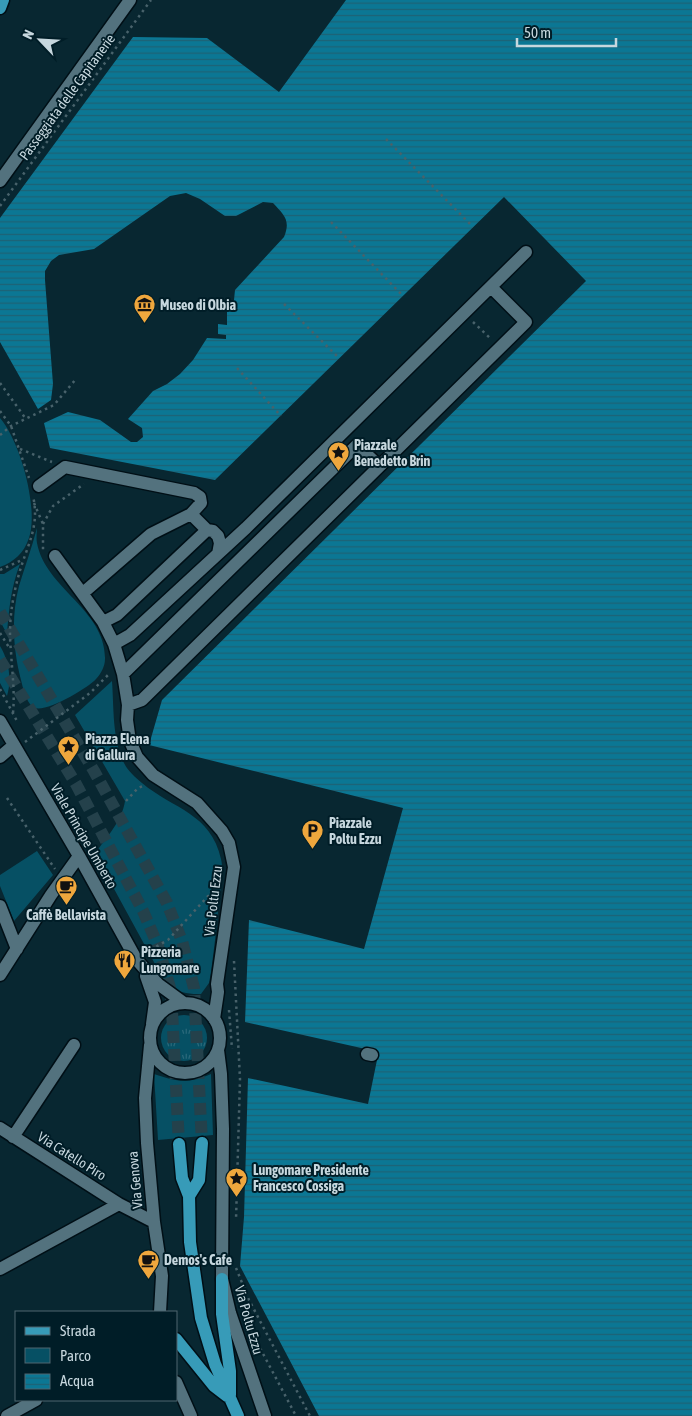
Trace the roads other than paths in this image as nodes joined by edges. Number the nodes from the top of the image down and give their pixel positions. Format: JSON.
{"nodes":[{"id":1,"x":4,"y":0,"type":"edge"},
{"id":2,"x":130,"y":0,"type":"edge"},
{"id":3,"x":0,"y":8,"type":"edge"},
{"id":4,"x":0,"y":181,"type":"edge"},
{"id":5,"x":526,"y":252,"type":"dead end"},
{"id":6,"x":491,"y":287,"type":"junction"},
{"id":7,"x":379,"y":466,"type":"junction"},
{"id":8,"x":34,"y":486,"type":"road end"},
{"id":9,"x":191,"y":514,"type":"junction"},
{"id":10,"x":208,"y":530,"type":"junction"},
{"id":11,"x":218,"y":554,"type":"junction"},
{"id":12,"x":55,"y":556,"type":"dead end"},
{"id":13,"x":83,"y":593,"type":"junction"},
{"id":14,"x":103,"y":622,"type":"junction"},
{"id":15,"x":114,"y":644,"type":"junction"},
{"id":16,"x":122,"y":668,"type":"junction"},
{"id":17,"x":128,"y":705,"type":"junction"},
{"id":18,"x":0,"y":721,"type":"edge"},
{"id":19,"x":18,"y":745,"type":"junction"},
{"id":20,"x":0,"y":757,"type":"edge"},
{"id":21,"x":79,"y":856,"type":"junction"},
{"id":22,"x":0,"y":906,"type":"edge"},
{"id":23,"x":18,"y":949,"type":"junction"},
{"id":24,"x":143,"y":960,"type":"junction"},
{"id":25,"x":0,"y":975,"type":"edge"},
{"id":26,"x":216,"y":984,"type":"junction"},
{"id":27,"x":184,"y":1003,"type":"junction"},
{"id":28,"x":199,"y":1006,"type":"junction"},
{"id":29,"x":214,"y":1020,"type":"junction"},
{"id":30,"x":152,"y":1025,"type":"junction"},
{"id":31,"x":74,"y":1046,"type":"dead end"},
{"id":32,"x":150,"y":1046,"type":"junction"},
{"id":33,"x":218,"y":1050,"type":"junction"},
{"id":34,"x":0,"y":1128,"type":"edge"},
{"id":35,"x":13,"y":1136,"type":"junction"},
{"id":36,"x":202,"y":1143,"type":"tunnel mouth"},
{"id":37,"x":179,"y":1144,"type":"tunnel mouth"},
{"id":38,"x":189,"y":1196,"type":"junction"},
{"id":39,"x":119,"y":1204,"type":"junction"},
{"id":40,"x":154,"y":1222,"type":"junction"},
{"id":41,"x":0,"y":1269,"type":"edge"},
{"id":42,"x":222,"y":1279,"type":"junction"},
{"id":43,"x":160,"y":1311,"type":"edge"},
{"id":44,"x":178,"y":1341,"type":"edge"},
{"id":45,"x":178,"y":1386,"type":"edge"},
{"id":46,"x":230,"y":1398,"type":"junction"},
{"id":47,"x":34,"y":1401,"type":"edge"},
{"id":48,"x":11,"y":1415,"type":"edge"},
{"id":49,"x":192,"y":1416,"type":"edge"},
{"id":50,"x":238,"y":1416,"type":"edge"},
{"id":51,"x":265,"y":1416,"type":"edge"}],
"edges":[{"from":1,"to":3,"type":"main road"},
{"from":2,"to":4,"type":"street"},
{"from":5,"to":6,"type":"street"},
{"from":6,"to":7,"type":"street"},
{"from":6,"to":11,"type":"street"},
{"from":7,"to":16,"type":"street"},
{"from":7,"to":17,"type":"street"},
{"from":8,"to":9,"type":"street"},
{"from":9,"to":10,"type":"street"},
{"from":9,"to":13,"type":"street"},
{"from":10,"to":11,"type":"street"},
{"from":10,"to":14,"type":"street"},
{"from":11,"to":15,"type":"street"},
{"from":12,"to":13,"type":"street","name":"Via Poltu Ezzu"},
{"from":13,"to":14,"type":"street","name":"Via Poltu Ezzu"},
{"from":14,"to":15,"type":"street","name":"Via Poltu Ezzu"},
{"from":15,"to":16,"type":"street","name":"Via Poltu Ezzu"},
{"from":16,"to":17,"type":"street","name":"Via Poltu Ezzu"},
{"from":17,"to":26,"type":"street","name":"Via Poltu Ezzu"},
{"from":18,"to":19,"type":"street","name":"Viale Principe Umberto"},
{"from":19,"to":20,"type":"street"},
{"from":19,"to":21,"type":"street","name":"Viale Principe Umberto"},
{"from":21,"to":23,"type":"street"},
{"from":21,"to":24,"type":"street","name":"Viale Principe Umberto"},
{"from":22,"to":23,"type":"street"},
{"from":23,"to":25,"type":"street"},
{"from":24,"to":27,"type":"street","name":"Viale Principe Umberto"},
{"from":24,"to":30,"type":"street","name":"Viale Principe Umberto"},
{"from":26,"to":28,"type":"street","name":"Via Poltu Ezzu"},
{"from":26,"to":29,"type":"street","name":"Via Poltu Ezzu"},
{"from":27,"to":28,"type":"street"},
{"from":27,"to":30,"type":"street"},
{"from":28,"to":29,"type":"street"},
{"from":29,"to":33,"type":"street"},
{"from":30,"to":32,"type":"street"},
{"from":31,"to":35,"type":"street"},
{"from":32,"to":33,"type":"street"},
{"from":32,"to":40,"type":"street","name":"Via Genova"},
{"from":33,"to":42,"type":"street","name":"Via Poltu Ezzu"},
{"from":34,"to":35,"type":"street","name":"Via Catello Piro"},
{"from":35,"to":39,"type":"street","name":"Via Catello Piro"},
{"from":36,"to":38,"type":"main road"},
{"from":37,"to":38,"type":"main road"},
{"from":38,"to":46,"type":"main road"},
{"from":39,"to":40,"type":"street","name":"Via Catello Piro"},
{"from":39,"to":41,"type":"street"},
{"from":40,"to":43,"type":"street","name":"Via Genova"},
{"from":42,"to":46,"type":"main road"},
{"from":42,"to":51,"type":"street","name":"Via Poltu Ezzu"},
{"from":44,"to":46,"type":"main road"},
{"from":45,"to":49,"type":"street"},
{"from":46,"to":50,"type":"main road"},
{"from":47,"to":48,"type":"street"}]}
